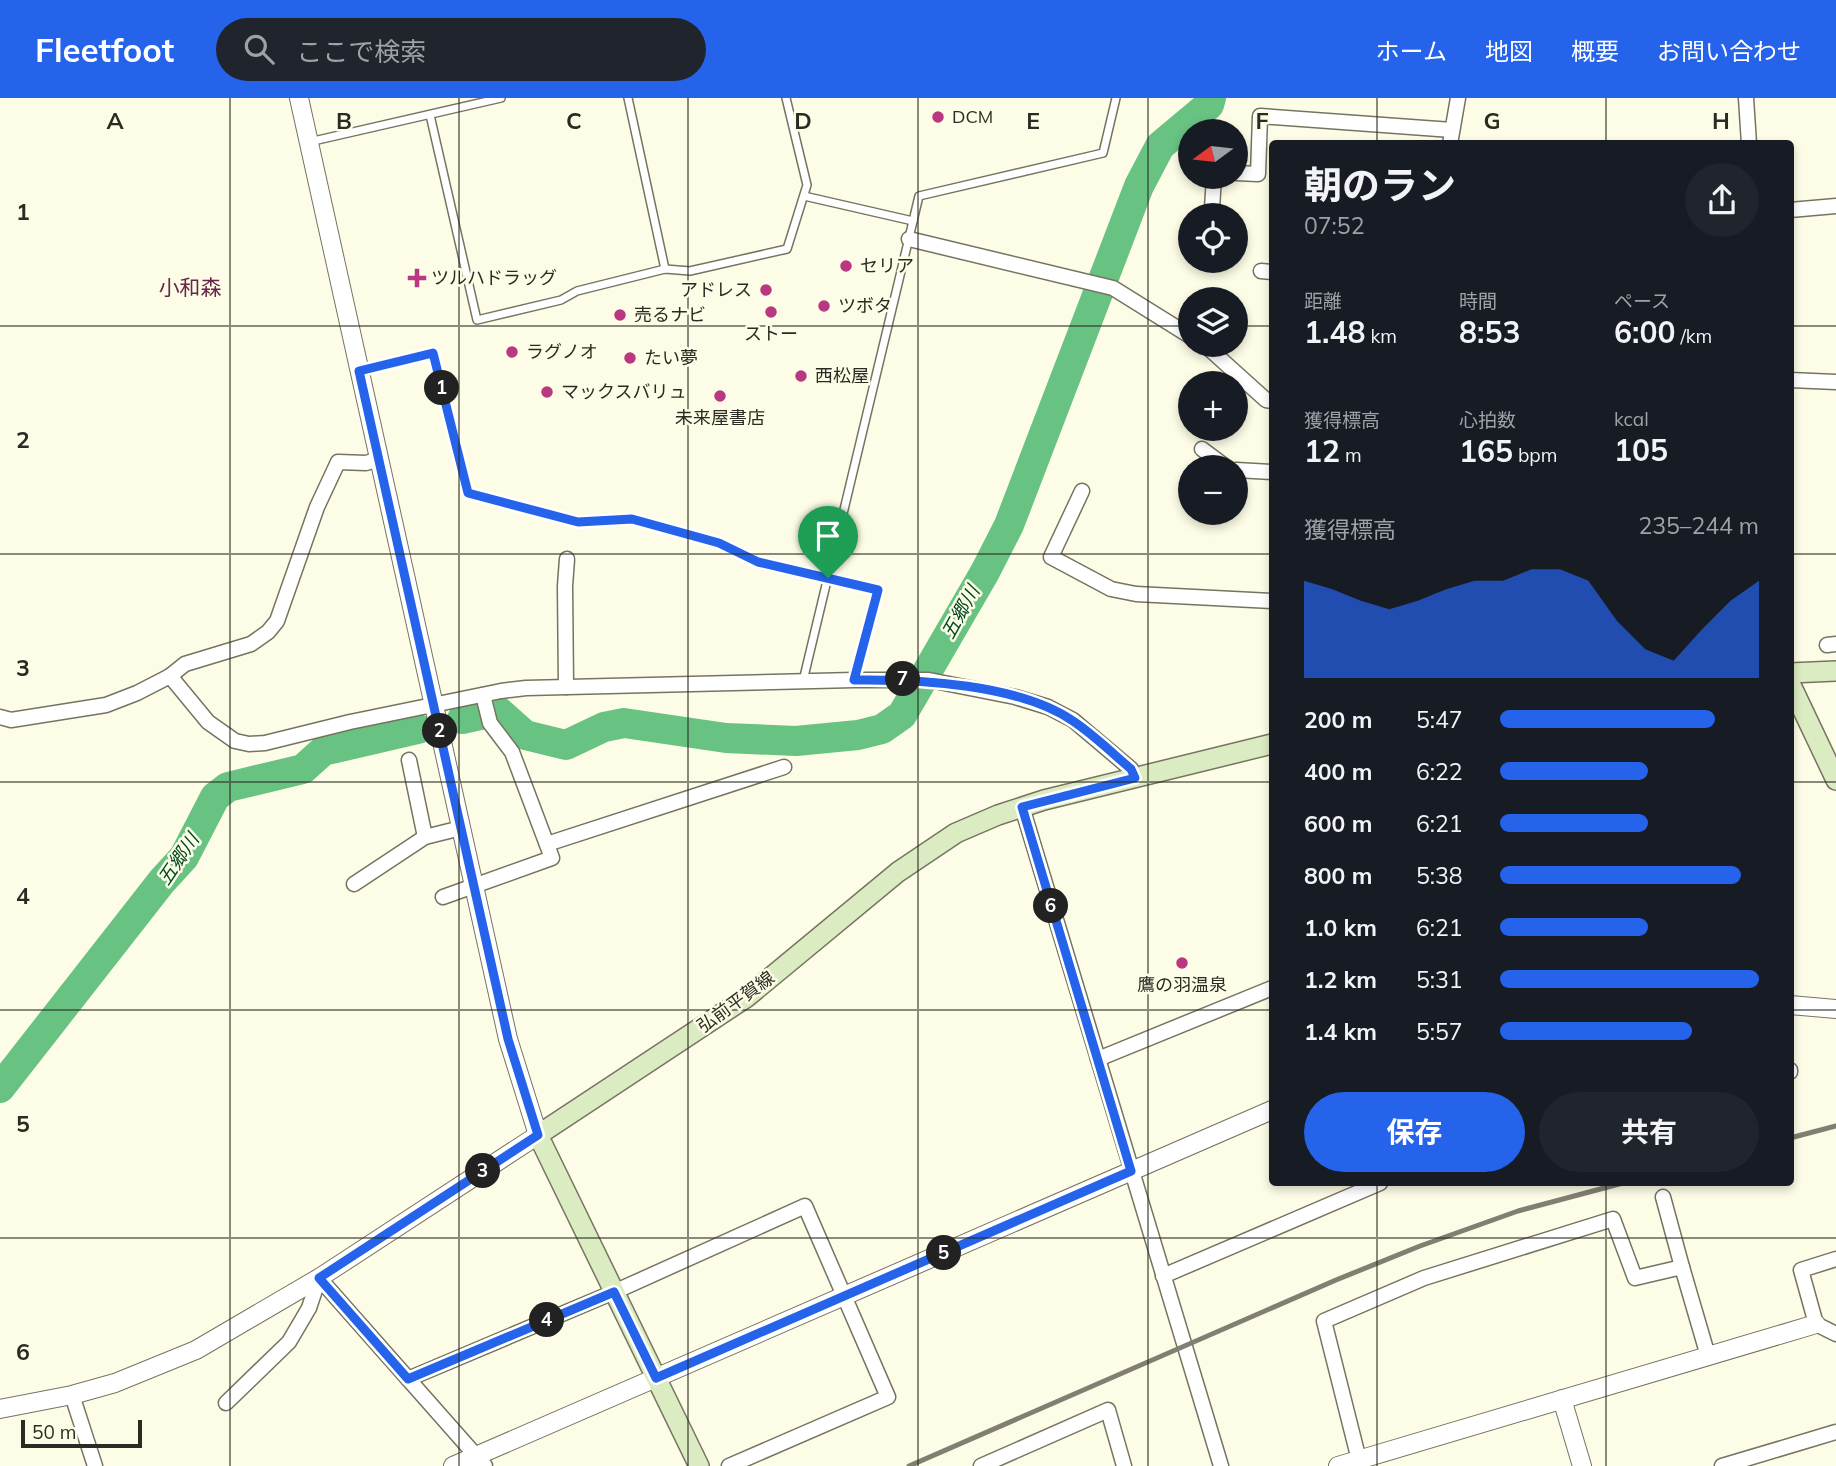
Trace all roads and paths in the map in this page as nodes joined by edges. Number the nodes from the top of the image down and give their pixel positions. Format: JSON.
{"nodes":[{"id":1,"x":299,"y":98,"type":"edge"},
{"id":2,"x":502,"y":98,"type":"edge"},
{"id":3,"x":628,"y":98,"type":"edge"},
{"id":4,"x":786,"y":98,"type":"edge"},
{"id":5,"x":1116,"y":98,"type":"edge"},
{"id":6,"x":1458,"y":98,"type":"edge"},
{"id":7,"x":1746,"y":98,"type":"edge"},
{"id":8,"x":430,"y":115,"type":"junction"},
{"id":9,"x":1451,"y":137,"type":"edge"},
{"id":10,"x":1749,"y":140,"type":"edge"},
{"id":11,"x":309,"y":142,"type":"junction"},
{"id":12,"x":1248,"y":174,"type":"edge"},
{"id":13,"x":804,"y":196,"type":"junction"},
{"id":14,"x":1836,"y":206,"type":"edge"},
{"id":15,"x":1794,"y":210,"type":"edge"},
{"id":16,"x":913,"y":221,"type":"junction"},
{"id":17,"x":909,"y":239,"type":"junction"},
{"id":18,"x":665,"y":269,"type":"junction"},
{"id":19,"x":1178,"y":328,"type":"edge"},
{"id":20,"x":1218,"y":357,"type":"edge"},
{"id":21,"x":359,"y":371,"type":"junction"},
{"id":22,"x":1794,"y":380,"type":"edge"},
{"id":23,"x":1836,"y":382,"type":"edge"},
{"id":24,"x":1269,"y":400,"type":"edge"},
{"id":25,"x":1202,"y":449,"type":"dead end"},
{"id":26,"x":1210,"y":455,"type":"edge"},
{"id":27,"x":379,"y":459,"type":"junction"},
{"id":28,"x":1248,"y":471,"type":"edge"},
{"id":29,"x":1269,"y":472,"type":"edge"},
{"id":30,"x":1082,"y":491,"type":"dead end"},
{"id":31,"x":567,"y":559,"type":"dead end"},
{"id":32,"x":828,"y":578,"type":"junction"},
{"id":33,"x":1269,"y":601,"type":"edge"},
{"id":34,"x":1836,"y":671,"type":"edge"},
{"id":35,"x":1794,"y":673,"type":"edge"},
{"id":36,"x":170,"y":676,"type":"junction"},
{"id":37,"x":854,"y":680,"type":"junction"},
{"id":38,"x":803,"y":681,"type":"junction"},
{"id":39,"x":566,"y":687,"type":"junction"},
{"id":40,"x":1794,"y":691,"type":"edge"},
{"id":41,"x":484,"y":700,"type":"junction"},
{"id":42,"x":434,"y":705,"type":"junction"},
{"id":43,"x":4,"y":723,"type":"edge"},
{"id":44,"x":1269,"y":745,"type":"edge"},
{"id":45,"x":409,"y":760,"type":"dead end"},
{"id":46,"x":784,"y":767,"type":"dead end"},
{"id":47,"x":1135,"y":778,"type":"junction"},
{"id":48,"x":1836,"y":780,"type":"edge"},
{"id":49,"x":1022,"y":807,"type":"junction"},
{"id":50,"x":461,"y":828,"type":"junction"},
{"id":51,"x":425,"y":837,"type":"junction"},
{"id":52,"x":547,"y":844,"type":"junction"},
{"id":53,"x":354,"y":884,"type":"dead end"},
{"id":54,"x":474,"y":886,"type":"junction"},
{"id":55,"x":443,"y":897,"type":"dead end"},
{"id":56,"x":1269,"y":989,"type":"edge"},
{"id":57,"x":1794,"y":1005,"type":"edge"},
{"id":58,"x":1836,"y":1009,"type":"edge"},
{"id":59,"x":1098,"y":1059,"type":"junction"},
{"id":60,"x":1269,"y":1111,"type":"edge"},
{"id":61,"x":538,"y":1135,"type":"junction"},
{"id":62,"x":1131,"y":1171,"type":"junction"},
{"id":63,"x":1373,"y":1186,"type":"edge"},
{"id":64,"x":1663,"y":1197,"type":"dead end"},
{"id":65,"x":1836,"y":1259,"type":"edge"},
{"id":66,"x":1682,"y":1267,"type":"junction"},
{"id":67,"x":1163,"y":1276,"type":"junction"},
{"id":68,"x":319,"y":1278,"type":"junction"},
{"id":69,"x":614,"y":1292,"type":"junction"},
{"id":70,"x":844,"y":1296,"type":"junction"},
{"id":71,"x":1816,"y":1324,"type":"junction"},
{"id":72,"x":1836,"y":1334,"type":"edge"},
{"id":73,"x":1708,"y":1356,"type":"junction"},
{"id":74,"x":656,"y":1378,"type":"junction"},
{"id":75,"x":408,"y":1379,"type":"junction"},
{"id":76,"x":72,"y":1395,"type":"junction"},
{"id":77,"x":1562,"y":1399,"type":"junction"},
{"id":78,"x":226,"y":1403,"type":"dead end"},
{"id":79,"x":0,"y":1409,"type":"edge"},
{"id":80,"x":1836,"y":1432,"type":"edge"},
{"id":81,"x":1359,"y":1460,"type":"junction"},
{"id":82,"x":481,"y":1461,"type":"edge"},
{"id":83,"x":95,"y":1466,"type":"edge"},
{"id":84,"x":453,"y":1466,"type":"edge"},
{"id":85,"x":699,"y":1466,"type":"edge"},
{"id":86,"x":729,"y":1466,"type":"edge"},
{"id":87,"x":981,"y":1466,"type":"edge"},
{"id":88,"x":1124,"y":1466,"type":"edge"},
{"id":89,"x":1221,"y":1466,"type":"edge"},
{"id":90,"x":1338,"y":1466,"type":"edge"},
{"id":91,"x":1582,"y":1466,"type":"edge"},
{"id":92,"x":1721,"y":1466,"type":"edge"}],
"edges":[{"from":1,"to":11,"type":"street"},
{"from":2,"to":8,"type":"lane"},
{"from":3,"to":18,"type":"lane"},
{"from":4,"to":13,"type":"lane"},
{"from":5,"to":16,"type":"lane"},
{"from":6,"to":9,"type":"street"},
{"from":7,"to":10,"type":"street"},
{"from":8,"to":11,"type":"lane"},
{"from":8,"to":18,"type":"lane"},
{"from":9,"to":12,"type":"street"},
{"from":11,"to":21,"type":"street"},
{"from":13,"to":16,"type":"lane"},
{"from":13,"to":18,"type":"lane"},
{"from":14,"to":15,"type":"street"},
{"from":16,"to":17,"type":"lane"},
{"from":17,"to":19,"type":"street"},
{"from":17,"to":32,"type":"lane"},
{"from":20,"to":24,"type":"street"},
{"from":21,"to":27,"type":"street"},
{"from":21,"to":32,"type":"lane"},
{"from":22,"to":23,"type":"street"},
{"from":25,"to":26,"type":"street"},
{"from":27,"to":36,"type":"street"},
{"from":27,"to":42,"type":"street"},
{"from":28,"to":29,"type":"street"},
{"from":30,"to":33,"type":"street"},
{"from":31,"to":39,"type":"street"},
{"from":32,"to":37,"type":"lane"},
{"from":32,"to":38,"type":"lane"},
{"from":34,"to":35,"type":"main road"},
{"from":36,"to":42,"type":"street"},
{"from":36,"to":43,"type":"street"},
{"from":37,"to":38,"type":"street"},
{"from":37,"to":47,"type":"street"},
{"from":38,"to":39,"type":"street"},
{"from":39,"to":41,"type":"street"},
{"from":40,"to":48,"type":"main road"},
{"from":41,"to":42,"type":"street"},
{"from":41,"to":52,"type":"street"},
{"from":42,"to":50,"type":"street"},
{"from":44,"to":47,"type":"main road","name":"弘前平賀線"},
{"from":45,"to":51,"type":"street"},
{"from":46,"to":52,"type":"street"},
{"from":47,"to":49,"type":"main road","name":"弘前平賀線"},
{"from":49,"to":59,"type":"street"},
{"from":49,"to":61,"type":"main road","name":"弘前平賀線"},
{"from":50,"to":51,"type":"street"},
{"from":50,"to":54,"type":"street"},
{"from":51,"to":53,"type":"street"},
{"from":52,"to":54,"type":"street"},
{"from":54,"to":55,"type":"street"},
{"from":54,"to":61,"type":"street"},
{"from":56,"to":59,"type":"street"},
{"from":57,"to":58,"type":"street"},
{"from":59,"to":62,"type":"street"},
{"from":60,"to":62,"type":"street"},
{"from":61,"to":68,"type":"street"},
{"from":61,"to":69,"type":"main road"},
{"from":62,"to":67,"type":"street"},
{"from":62,"to":70,"type":"street"},
{"from":63,"to":67,"type":"street"},
{"from":64,"to":66,"type":"street"},
{"from":65,"to":71,"type":"street"},
{"from":66,"to":73,"type":"street"},
{"from":66,"to":81,"type":"street"},
{"from":67,"to":89,"type":"street"},
{"from":68,"to":75,"type":"street"},
{"from":68,"to":76,"type":"street"},
{"from":68,"to":78,"type":"street"},
{"from":69,"to":70,"type":"street"},
{"from":69,"to":74,"type":"main road"},
{"from":69,"to":75,"type":"street"},
{"from":70,"to":74,"type":"street"},
{"from":70,"to":86,"type":"street"},
{"from":71,"to":72,"type":"street"},
{"from":71,"to":73,"type":"street"},
{"from":73,"to":77,"type":"street"},
{"from":74,"to":82,"type":"street"},
{"from":74,"to":85,"type":"main road"},
{"from":75,"to":82,"type":"street"},
{"from":76,"to":79,"type":"street"},
{"from":76,"to":83,"type":"street"},
{"from":77,"to":81,"type":"street"},
{"from":77,"to":91,"type":"street"},
{"from":80,"to":92,"type":"street"},
{"from":81,"to":90,"type":"street"},
{"from":82,"to":84,"type":"street"},
{"from":87,"to":88,"type":"street"}]}
